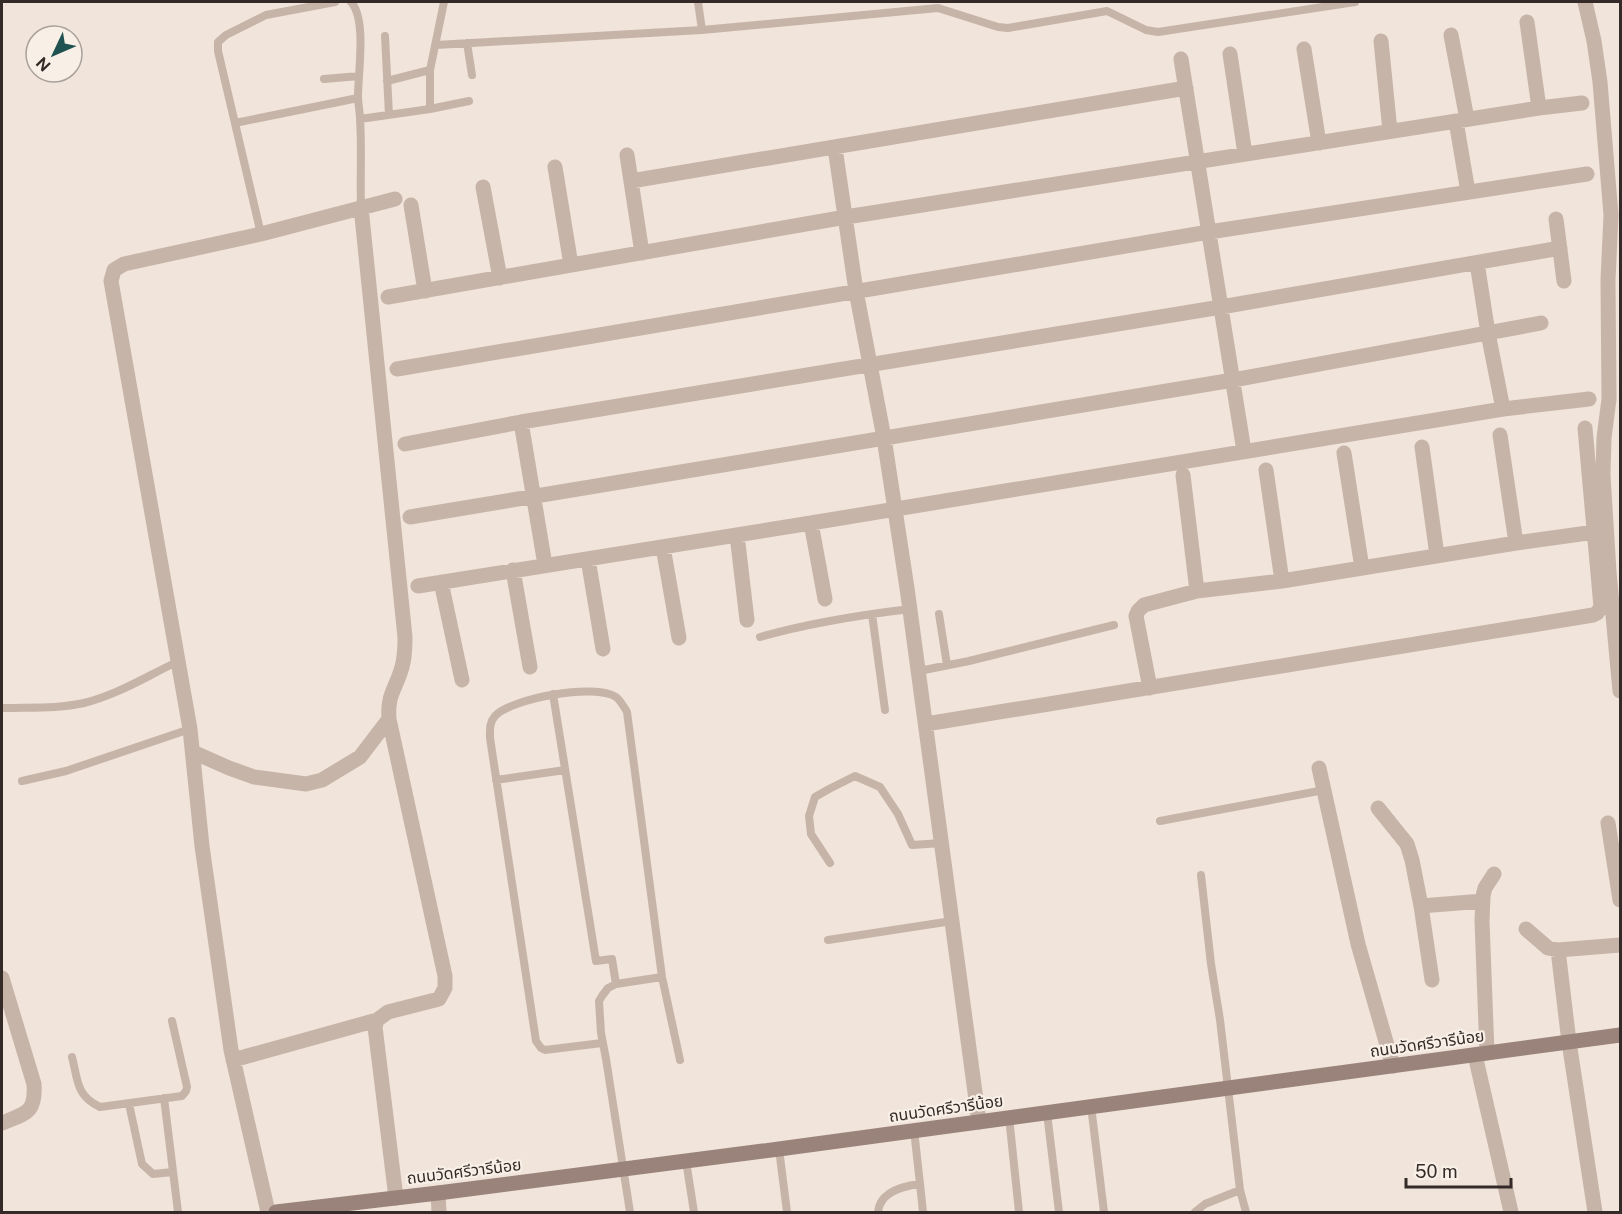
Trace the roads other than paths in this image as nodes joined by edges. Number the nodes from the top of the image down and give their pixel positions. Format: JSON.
{"nodes":[{"id":1,"x":335,"y":2,"type":"edge"},
{"id":2,"x":351,"y":2,"type":"edge"},
{"id":3,"x":444,"y":2,"type":"edge"},
{"id":4,"x":698,"y":2,"type":"edge"},
{"id":5,"x":1355,"y":2,"type":"edge"},
{"id":6,"x":1585,"y":2,"type":"edge"},
{"id":7,"x":1527,"y":22,"type":"dead end"},
{"id":8,"x":702,"y":30,"type":"junction"},
{"id":9,"x":1451,"y":35,"type":"dead end"},
{"id":10,"x":385,"y":36,"type":"dead end"},
{"id":11,"x":1381,"y":41,"type":"dead end"},
{"id":12,"x":467,"y":43,"type":"junction"},
{"id":13,"x":436,"y":45,"type":"junction"},
{"id":14,"x":1304,"y":49,"type":"dead end"},
{"id":15,"x":1230,"y":54,"type":"dead end"},
{"id":16,"x":1181,"y":59,"type":"dead end"},
{"id":17,"x":430,"y":70,"type":"junction"},
{"id":18,"x":472,"y":75,"type":"dead end"},
{"id":19,"x":359,"y":76,"type":"junction"},
{"id":20,"x":324,"y":79,"type":"dead end"},
{"id":21,"x":387,"y":81,"type":"junction"},
{"id":22,"x":1186,"y":88,"type":"junction"},
{"id":23,"x":358,"y":98,"type":"junction"},
{"id":24,"x":469,"y":102,"type":"dead end"},
{"id":25,"x":1582,"y":103,"type":"dead end"},
{"id":26,"x":1539,"y":108,"type":"junction"},
{"id":27,"x":430,"y":110,"type":"junction"},
{"id":28,"x":390,"y":115,"type":"junction"},
{"id":29,"x":360,"y":119,"type":"junction"},
{"id":30,"x":1462,"y":120,"type":"junction"},
{"id":31,"x":235,"y":123,"type":"junction"},
{"id":32,"x":1390,"y":131,"type":"junction"},
{"id":33,"x":1319,"y":142,"type":"junction"},
{"id":34,"x":835,"y":148,"type":"junction"},
{"id":35,"x":1245,"y":154,"type":"junction"},
{"id":36,"x":627,"y":155,"type":"dead end"},
{"id":37,"x":1197,"y":162,"type":"junction"},
{"id":38,"x":555,"y":167,"type":"dead end"},
{"id":39,"x":1587,"y":174,"type":"dead end"},
{"id":40,"x":631,"y":181,"type":"junction"},
{"id":41,"x":483,"y":187,"type":"dead end"},
{"id":42,"x":1468,"y":192,"type":"junction"},
{"id":43,"x":395,"y":199,"type":"dead end"},
{"id":44,"x":411,"y":205,"type":"dead end"},
{"id":45,"x":361,"y":207,"type":"junction"},
{"id":46,"x":846,"y":217,"type":"junction"},
{"id":47,"x":1556,"y":219,"type":"dead end"},
{"id":48,"x":1209,"y":232,"type":"junction"},
{"id":49,"x":261,"y":234,"type":"junction"},
{"id":50,"x":1560,"y":248,"type":"junction"},
{"id":51,"x":642,"y":253,"type":"junction"},
{"id":52,"x":1477,"y":263,"type":"junction"},
{"id":53,"x":571,"y":266,"type":"junction"},
{"id":54,"x":500,"y":278,"type":"junction"},
{"id":55,"x":1564,"y":281,"type":"dead end"},
{"id":56,"x":425,"y":291,"type":"junction"},
{"id":57,"x":856,"y":291,"type":"junction"},
{"id":58,"x":388,"y":297,"type":"dead end"},
{"id":59,"x":1221,"y":307,"type":"junction"},
{"id":60,"x":1541,"y":323,"type":"dead end"},
{"id":61,"x":1488,"y":333,"type":"junction"},
{"id":62,"x":870,"y":364,"type":"junction"},
{"id":63,"x":397,"y":369,"type":"dead end"},
{"id":64,"x":1233,"y":380,"type":"junction"},
{"id":65,"x":1589,"y":399,"type":"dead end"},
{"id":66,"x":1503,"y":409,"type":"junction"},
{"id":67,"x":521,"y":422,"type":"junction"},
{"id":68,"x":1585,"y":428,"type":"dead end"},
{"id":69,"x":1500,"y":435,"type":"dead end"},
{"id":70,"x":884,"y":438,"type":"junction"},
{"id":71,"x":405,"y":444,"type":"dead end"},
{"id":72,"x":1422,"y":447,"type":"dead end"},
{"id":73,"x":1244,"y":451,"type":"junction"},
{"id":74,"x":1344,"y":453,"type":"dead end"},
{"id":75,"x":1266,"y":470,"type":"dead end"},
{"id":76,"x":1183,"y":475,"type":"dead end"},
{"id":77,"x":534,"y":496,"type":"junction"},
{"id":78,"x":896,"y":509,"type":"junction"},
{"id":79,"x":410,"y":517,"type":"dead end"},
{"id":80,"x":811,"y":523,"type":"junction"},
{"id":81,"x":1595,"y":532,"type":"junction"},
{"id":82,"x":736,"y":535,"type":"junction"},
{"id":83,"x":1516,"y":543,"type":"junction"},
{"id":84,"x":663,"y":547,"type":"junction"},
{"id":85,"x":1437,"y":555,"type":"junction"},
{"id":86,"x":588,"y":559,"type":"junction"},
{"id":87,"x":545,"y":566,"type":"junction"},
{"id":88,"x":1362,"y":568,"type":"junction"},
{"id":89,"x":513,"y":570,"type":"junction"},
{"id":90,"x":1282,"y":581,"type":"junction"},
{"id":91,"x":441,"y":582,"type":"junction"},
{"id":92,"x":418,"y":586,"type":"dead end"},
{"id":93,"x":1197,"y":591,"type":"junction"},
{"id":94,"x":825,"y":599,"type":"dead end"},
{"id":95,"x":910,"y":609,"type":"junction"},
{"id":96,"x":873,"y":614,"type":"junction"},
{"id":97,"x":939,"y":614,"type":"dead end"},
{"id":98,"x":747,"y":620,"type":"dead end"},
{"id":99,"x":1114,"y":625,"type":"dead end"},
{"id":100,"x":760,"y":637,"type":"dead end"},
{"id":101,"x":679,"y":638,"type":"dead end"},
{"id":102,"x":603,"y":649,"type":"dead end"},
{"id":103,"x":177,"y":662,"type":"junction"},
{"id":104,"x":947,"y":665,"type":"junction"},
{"id":105,"x":530,"y":667,"type":"dead end"},
{"id":106,"x":919,"y":671,"type":"junction"},
{"id":107,"x":462,"y":680,"type":"dead end"},
{"id":108,"x":1150,"y":688,"type":"junction"},
{"id":109,"x":1620,"y":691,"type":"edge"},
{"id":110,"x":553,"y":694,"type":"junction"},
{"id":111,"x":2,"y":708,"type":"edge"},
{"id":112,"x":885,"y":710,"type":"dead end"},
{"id":113,"x":390,"y":719,"type":"junction"},
{"id":114,"x":926,"y":724,"type":"junction"},
{"id":115,"x":190,"y":729,"type":"junction"},
{"id":116,"x":193,"y":752,"type":"junction"},
{"id":117,"x":1319,"y":768,"type":"dead end"},
{"id":118,"x":565,"y":770,"type":"junction"},
{"id":119,"x":496,"y":780,"type":"junction"},
{"id":120,"x":22,"y":781,"type":"dead end"},
{"id":121,"x":1324,"y":790,"type":"junction"},
{"id":122,"x":1378,"y":808,"type":"dead end"},
{"id":123,"x":1160,"y":821,"type":"dead end"},
{"id":124,"x":1608,"y":823,"type":"dead end"},
{"id":125,"x":942,"y":843,"type":"junction"},
{"id":126,"x":830,"y":863,"type":"dead end"},
{"id":127,"x":1494,"y":874,"type":"dead end"},
{"id":128,"x":1202,"y":875,"type":"dead end"},
{"id":129,"x":1620,"y":900,"type":"edge"},
{"id":130,"x":1483,"y":901,"type":"junction"},
{"id":131,"x":1421,"y":906,"type":"junction"},
{"id":132,"x":952,"y":921,"type":"junction"},
{"id":133,"x":1526,"y":929,"type":"dead end"},
{"id":134,"x":828,"y":940,"type":"dead end"},
{"id":135,"x":1620,"y":945,"type":"edge"},
{"id":136,"x":1558,"y":950,"type":"junction"},
{"id":137,"x":662,"y":977,"type":"junction"},
{"id":138,"x":2,"y":978,"type":"edge"},
{"id":139,"x":1432,"y":980,"type":"dead end"},
{"id":140,"x":616,"y":984,"type":"junction"},
{"id":141,"x":377,"y":1020,"type":"junction"},
{"id":142,"x":172,"y":1021,"type":"dead end"},
{"id":143,"x":1620,"y":1035,"type":"edge"},
{"id":144,"x":1569,"y":1042,"type":"junction"},
{"id":145,"x":602,"y":1043,"type":"junction"},
{"id":146,"x":1481,"y":1054,"type":"junction"},
{"id":147,"x":72,"y":1057,"type":"dead end"},
{"id":148,"x":233,"y":1060,"type":"junction"},
{"id":149,"x":680,"y":1060,"type":"dead end"},
{"id":150,"x":1393,"y":1066,"type":"junction"},
{"id":151,"x":1227,"y":1088,"type":"junction"},
{"id":152,"x":164,"y":1098,"type":"junction"},
{"id":153,"x":129,"y":1104,"type":"junction"},
{"id":154,"x":1091,"y":1107,"type":"junction"},
{"id":155,"x":1047,"y":1113,"type":"junction"},
{"id":156,"x":1009,"y":1118,"type":"junction"},
{"id":157,"x":979,"y":1122,"type":"junction"},
{"id":158,"x":2,"y":1123,"type":"edge"},
{"id":159,"x":914,"y":1130,"type":"junction"},
{"id":160,"x":779,"y":1149,"type":"junction"},
{"id":161,"x":686,"y":1161,"type":"junction"},
{"id":162,"x":623,"y":1168,"type":"junction"},
{"id":163,"x":173,"y":1172,"type":"junction"},
{"id":164,"x":920,"y":1184,"type":"junction"},
{"id":165,"x":1240,"y":1190,"type":"junction"},
{"id":166,"x":438,"y":1193,"type":"junction"},
{"id":167,"x":396,"y":1198,"type":"junction"},
{"id":168,"x":339,"y":1208,"type":"edge"},
{"id":169,"x":178,"y":1212,"type":"edge"},
{"id":170,"x":268,"y":1212,"type":"edge"},
{"id":171,"x":276,"y":1212,"type":"edge"},
{"id":172,"x":439,"y":1212,"type":"edge"},
{"id":173,"x":630,"y":1212,"type":"edge"},
{"id":174,"x":694,"y":1212,"type":"edge"},
{"id":175,"x":787,"y":1212,"type":"edge"},
{"id":176,"x":878,"y":1212,"type":"edge"},
{"id":177,"x":923,"y":1212,"type":"edge"},
{"id":178,"x":1018,"y":1212,"type":"edge"},
{"id":179,"x":1059,"y":1212,"type":"edge"},
{"id":180,"x":1104,"y":1212,"type":"edge"},
{"id":181,"x":1195,"y":1212,"type":"edge"},
{"id":182,"x":1246,"y":1212,"type":"edge"},
{"id":183,"x":1511,"y":1212,"type":"edge"},
{"id":184,"x":1595,"y":1212,"type":"edge"}],
"edges":[{"from":1,"to":31,"type":"lane"},
{"from":2,"to":19,"type":"lane"},
{"from":3,"to":13,"type":"lane"},
{"from":4,"to":8,"type":"lane"},
{"from":5,"to":8,"type":"lane"},
{"from":6,"to":109,"type":"street"},
{"from":7,"to":26,"type":"street"},
{"from":8,"to":12,"type":"lane"},
{"from":9,"to":30,"type":"street"},
{"from":10,"to":21,"type":"lane"},
{"from":11,"to":32,"type":"street"},
{"from":12,"to":13,"type":"lane"},
{"from":12,"to":18,"type":"lane"},
{"from":13,"to":17,"type":"lane"},
{"from":14,"to":33,"type":"street"},
{"from":15,"to":35,"type":"street"},
{"from":16,"to":22,"type":"street"},
{"from":17,"to":21,"type":"lane"},
{"from":17,"to":27,"type":"lane"},
{"from":19,"to":20,"type":"lane"},
{"from":19,"to":23,"type":"lane"},
{"from":21,"to":28,"type":"lane"},
{"from":22,"to":34,"type":"street"},
{"from":22,"to":37,"type":"street"},
{"from":23,"to":29,"type":"lane"},
{"from":23,"to":31,"type":"lane"},
{"from":24,"to":27,"type":"lane"},
{"from":25,"to":26,"type":"street"},
{"from":26,"to":30,"type":"street"},
{"from":27,"to":28,"type":"lane"},
{"from":28,"to":29,"type":"lane"},
{"from":29,"to":45,"type":"lane"},
{"from":30,"to":32,"type":"street"},
{"from":30,"to":42,"type":"street"},
{"from":31,"to":49,"type":"lane"},
{"from":32,"to":33,"type":"street"},
{"from":33,"to":35,"type":"street"},
{"from":34,"to":40,"type":"street"},
{"from":34,"to":46,"type":"street"},
{"from":35,"to":37,"type":"street"},
{"from":36,"to":40,"type":"street"},
{"from":37,"to":46,"type":"street"},
{"from":37,"to":48,"type":"street"},
{"from":38,"to":53,"type":"street"},
{"from":39,"to":42,"type":"street"},
{"from":40,"to":51,"type":"street"},
{"from":41,"to":54,"type":"street"},
{"from":42,"to":48,"type":"street"},
{"from":43,"to":45,"type":"street"},
{"from":44,"to":56,"type":"street"},
{"from":45,"to":49,"type":"street"},
{"from":45,"to":113,"type":"street"},
{"from":46,"to":51,"type":"street"},
{"from":46,"to":57,"type":"street"},
{"from":47,"to":50,"type":"street"},
{"from":48,"to":57,"type":"street"},
{"from":48,"to":59,"type":"street"},
{"from":49,"to":103,"type":"street"},
{"from":50,"to":52,"type":"street"},
{"from":50,"to":55,"type":"street"},
{"from":51,"to":53,"type":"street"},
{"from":52,"to":59,"type":"street"},
{"from":52,"to":61,"type":"street"},
{"from":53,"to":54,"type":"street"},
{"from":54,"to":56,"type":"street"},
{"from":56,"to":58,"type":"street"},
{"from":57,"to":62,"type":"street"},
{"from":57,"to":63,"type":"street"},
{"from":59,"to":62,"type":"street"},
{"from":59,"to":64,"type":"street"},
{"from":60,"to":61,"type":"street"},
{"from":61,"to":64,"type":"street"},
{"from":61,"to":66,"type":"street"},
{"from":62,"to":67,"type":"street"},
{"from":62,"to":70,"type":"street"},
{"from":64,"to":70,"type":"street"},
{"from":64,"to":73,"type":"street"},
{"from":65,"to":66,"type":"street"},
{"from":66,"to":73,"type":"street"},
{"from":67,"to":71,"type":"street"},
{"from":67,"to":77,"type":"street"},
{"from":68,"to":81,"type":"street"},
{"from":69,"to":83,"type":"street"},
{"from":70,"to":77,"type":"street"},
{"from":70,"to":78,"type":"street"},
{"from":72,"to":85,"type":"street"},
{"from":73,"to":78,"type":"street"},
{"from":74,"to":88,"type":"street"},
{"from":75,"to":90,"type":"street"},
{"from":76,"to":93,"type":"street"},
{"from":77,"to":79,"type":"street"},
{"from":77,"to":87,"type":"street"},
{"from":78,"to":80,"type":"street"},
{"from":78,"to":95,"type":"street"},
{"from":80,"to":82,"type":"street"},
{"from":80,"to":94,"type":"street"},
{"from":81,"to":83,"type":"street"},
{"from":81,"to":108,"type":"street"},
{"from":82,"to":84,"type":"street"},
{"from":82,"to":98,"type":"street"},
{"from":83,"to":85,"type":"street"},
{"from":84,"to":86,"type":"street"},
{"from":84,"to":101,"type":"street"},
{"from":85,"to":88,"type":"street"},
{"from":86,"to":87,"type":"street"},
{"from":86,"to":102,"type":"street"},
{"from":87,"to":89,"type":"street"},
{"from":88,"to":90,"type":"street"},
{"from":89,"to":91,"type":"street"},
{"from":89,"to":105,"type":"street"},
{"from":90,"to":93,"type":"street"},
{"from":91,"to":92,"type":"street"},
{"from":91,"to":107,"type":"street"},
{"from":93,"to":108,"type":"street"},
{"from":95,"to":96,"type":"lane"},
{"from":95,"to":106,"type":"street"},
{"from":96,"to":100,"type":"lane"},
{"from":96,"to":112,"type":"lane"},
{"from":97,"to":104,"type":"lane"},
{"from":99,"to":104,"type":"lane"},
{"from":103,"to":111,"type":"lane"},
{"from":103,"to":115,"type":"street"},
{"from":104,"to":106,"type":"lane"},
{"from":106,"to":114,"type":"street"},
{"from":108,"to":114,"type":"street"},
{"from":110,"to":118,"type":"lane"},
{"from":110,"to":119,"type":"lane"},
{"from":110,"to":137,"type":"lane"},
{"from":113,"to":116,"type":"street"},
{"from":113,"to":141,"type":"street"},
{"from":114,"to":125,"type":"street"},
{"from":115,"to":116,"type":"street"},
{"from":115,"to":120,"type":"lane"},
{"from":116,"to":148,"type":"street"},
{"from":117,"to":121,"type":"street"},
{"from":118,"to":119,"type":"lane"},
{"from":118,"to":140,"type":"lane"},
{"from":119,"to":145,"type":"lane"},
{"from":121,"to":123,"type":"lane"},
{"from":121,"to":150,"type":"street"},
{"from":122,"to":131,"type":"street"},
{"from":124,"to":129,"type":"street"},
{"from":125,"to":126,"type":"lane"},
{"from":125,"to":132,"type":"street"},
{"from":127,"to":130,"type":"street"},
{"from":128,"to":151,"type":"lane"},
{"from":130,"to":131,"type":"street"},
{"from":130,"to":146,"type":"street"},
{"from":131,"to":139,"type":"street"},
{"from":132,"to":134,"type":"lane"},
{"from":132,"to":157,"type":"street"},
{"from":133,"to":136,"type":"street"},
{"from":135,"to":136,"type":"street"},
{"from":136,"to":144,"type":"street"},
{"from":137,"to":140,"type":"lane"},
{"from":137,"to":149,"type":"lane"},
{"from":138,"to":158,"type":"street"},
{"from":140,"to":145,"type":"lane"},
{"from":141,"to":148,"type":"street"},
{"from":141,"to":167,"type":"street"},
{"from":142,"to":152,"type":"lane"},
{"from":143,"to":144,"type":"main road","name":"ถนนวัดศรีวารีน้อย"},
{"from":144,"to":146,"type":"main road","name":"ถนนวัดศรีวารีน้อย"},
{"from":144,"to":184,"type":"street"},
{"from":145,"to":162,"type":"lane"},
{"from":146,"to":150,"type":"main road","name":"ถนนวัดศรีวารีน้อย"},
{"from":146,"to":183,"type":"street"},
{"from":147,"to":153,"type":"lane"},
{"from":148,"to":170,"type":"street"},
{"from":150,"to":151,"type":"main road","name":"ถนนวัดศรีวารีน้อย"},
{"from":151,"to":154,"type":"main road","name":"ถนนวัดศรีวารีน้อย"},
{"from":151,"to":165,"type":"lane"},
{"from":152,"to":153,"type":"lane"},
{"from":152,"to":163,"type":"lane"},
{"from":153,"to":163,"type":"lane"},
{"from":154,"to":155,"type":"main road","name":"ถนนวัดศรีวารีน้อย"},
{"from":154,"to":180,"type":"lane"},
{"from":155,"to":156,"type":"main road","name":"ถนนวัดศรีวารีน้อย"},
{"from":155,"to":179,"type":"lane"},
{"from":156,"to":157,"type":"main road","name":"ถนนวัดศรีวารีน้อย"},
{"from":156,"to":178,"type":"lane"},
{"from":157,"to":159,"type":"main road","name":"ถนนวัดศรีวารีน้อย"},
{"from":159,"to":160,"type":"main road","name":"ถนนวัดศรีวารีน้อย"},
{"from":159,"to":164,"type":"lane"},
{"from":160,"to":161,"type":"main road","name":"ถนนวัดศรีวารีน้อย"},
{"from":160,"to":175,"type":"lane"},
{"from":161,"to":162,"type":"main road","name":"ถนนวัดศรีวารีน้อย"},
{"from":161,"to":174,"type":"lane"},
{"from":162,"to":166,"type":"main road","name":"ถนนวัดศรีวารีน้อย"},
{"from":162,"to":173,"type":"lane"},
{"from":163,"to":169,"type":"lane"},
{"from":164,"to":176,"type":"lane"},
{"from":164,"to":177,"type":"lane"},
{"from":165,"to":181,"type":"lane"},
{"from":165,"to":182,"type":"lane"},
{"from":166,"to":167,"type":"main road","name":"ถนนวัดศรีวารีน้อย"},
{"from":166,"to":172,"type":"street"},
{"from":167,"to":168,"type":"main road","name":"ถนนวัดศรีวารีน้อย"},
{"from":168,"to":171,"type":"main road","name":"ถนนวัดศรีวารีน้อย"}]}
